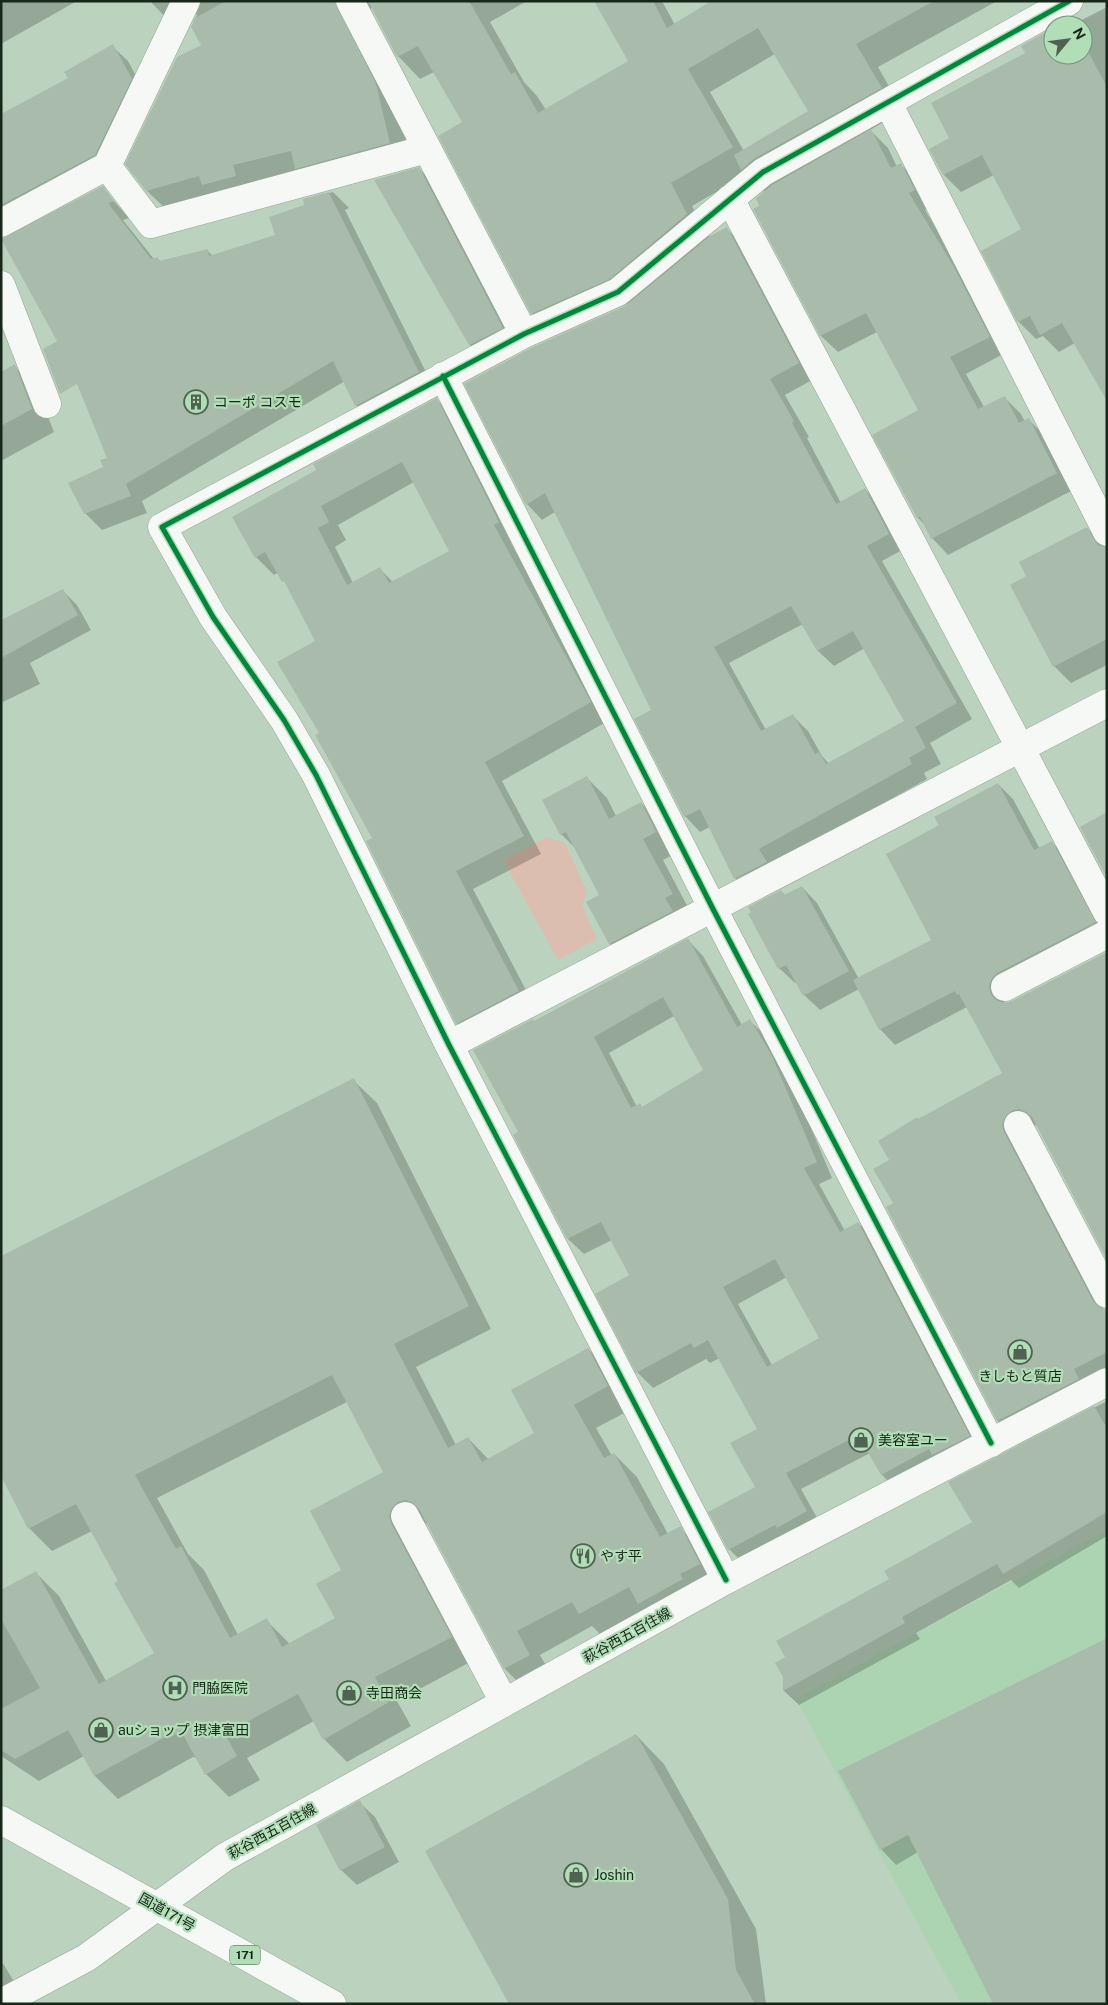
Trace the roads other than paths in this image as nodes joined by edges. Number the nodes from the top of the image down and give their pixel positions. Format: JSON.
{"nodes":[{"id":1,"x":186,"y":1,"type":"edge"},
{"id":2,"x":350,"y":1,"type":"edge"},
{"id":3,"x":1069,"y":1,"type":"edge"},
{"id":4,"x":888,"y":103,"type":"junction"},
{"id":5,"x":427,"y":148,"type":"junction"},
{"id":6,"x":106,"y":166,"type":"junction"},
{"id":7,"x":730,"y":199,"type":"junction"},
{"id":8,"x":1,"y":223,"type":"edge"},
{"id":9,"x":1,"y":284,"type":"edge"},
{"id":10,"x":524,"y":334,"type":"junction"},
{"id":11,"x":442,"y":376,"type":"junction"},
{"id":12,"x":47,"y":404,"type":"dead end"},
{"id":13,"x":1107,"y":532,"type":"edge"},
{"id":14,"x":1107,"y":702,"type":"edge"},
{"id":15,"x":1020,"y":750,"type":"junction"},
{"id":16,"x":713,"y":908,"type":"junction"},
{"id":17,"x":1107,"y":912,"type":"edge"},
{"id":18,"x":1107,"y":934,"type":"edge"},
{"id":19,"x":1005,"y":987,"type":"dead end"},
{"id":20,"x":449,"y":1045,"type":"junction"},
{"id":21,"x":1018,"y":1125,"type":"dead end"},
{"id":22,"x":1107,"y":1294,"type":"edge"},
{"id":23,"x":1107,"y":1382,"type":"edge"},
{"id":24,"x":991,"y":1443,"type":"junction"},
{"id":25,"x":405,"y":1516,"type":"dead end"},
{"id":26,"x":726,"y":1580,"type":"junction"},
{"id":27,"x":504,"y":1702,"type":"junction"},
{"id":28,"x":1,"y":1820,"type":"edge"},
{"id":29,"x":157,"y":1906,"type":"junction"},
{"id":30,"x":1,"y":2003,"type":"edge"},
{"id":31,"x":332,"y":2004,"type":"edge"}],
"edges":[{"from":1,"to":6,"type":"main road"},
{"from":2,"to":5,"type":"main road"},
{"from":3,"to":4,"type":"main road"},
{"from":4,"to":7,"type":"main road"},
{"from":4,"to":13,"type":"main road"},
{"from":5,"to":6,"type":"main road"},
{"from":5,"to":10,"type":"main road"},
{"from":6,"to":8,"type":"main road"},
{"from":7,"to":10,"type":"main road"},
{"from":7,"to":15,"type":"main road"},
{"from":9,"to":12,"type":"main road"},
{"from":10,"to":11,"type":"main road"},
{"from":11,"to":16,"type":"main road"},
{"from":11,"to":20,"type":"main road"},
{"from":14,"to":15,"type":"main road"},
{"from":15,"to":16,"type":"main road"},
{"from":15,"to":17,"type":"main road"},
{"from":16,"to":20,"type":"main road"},
{"from":16,"to":24,"type":"main road"},
{"from":18,"to":19,"type":"main road"},
{"from":20,"to":26,"type":"main road"},
{"from":21,"to":22,"type":"main road"},
{"from":23,"to":24,"type":"main road","name":"萩谷西五百住線"},
{"from":24,"to":26,"type":"main road","name":"萩谷西五百住線"},
{"from":25,"to":27,"type":"main road"},
{"from":26,"to":27,"type":"main road","name":"萩谷西五百住線"},
{"from":27,"to":29,"type":"main road","name":"萩谷西五百住線"},
{"from":28,"to":29,"type":"main road","name":"国道171号","number":"171"},
{"from":29,"to":30,"type":"main road","name":"萩谷西五百住線"},
{"from":29,"to":31,"type":"main road","name":"国道171号","number":"171"}]}
